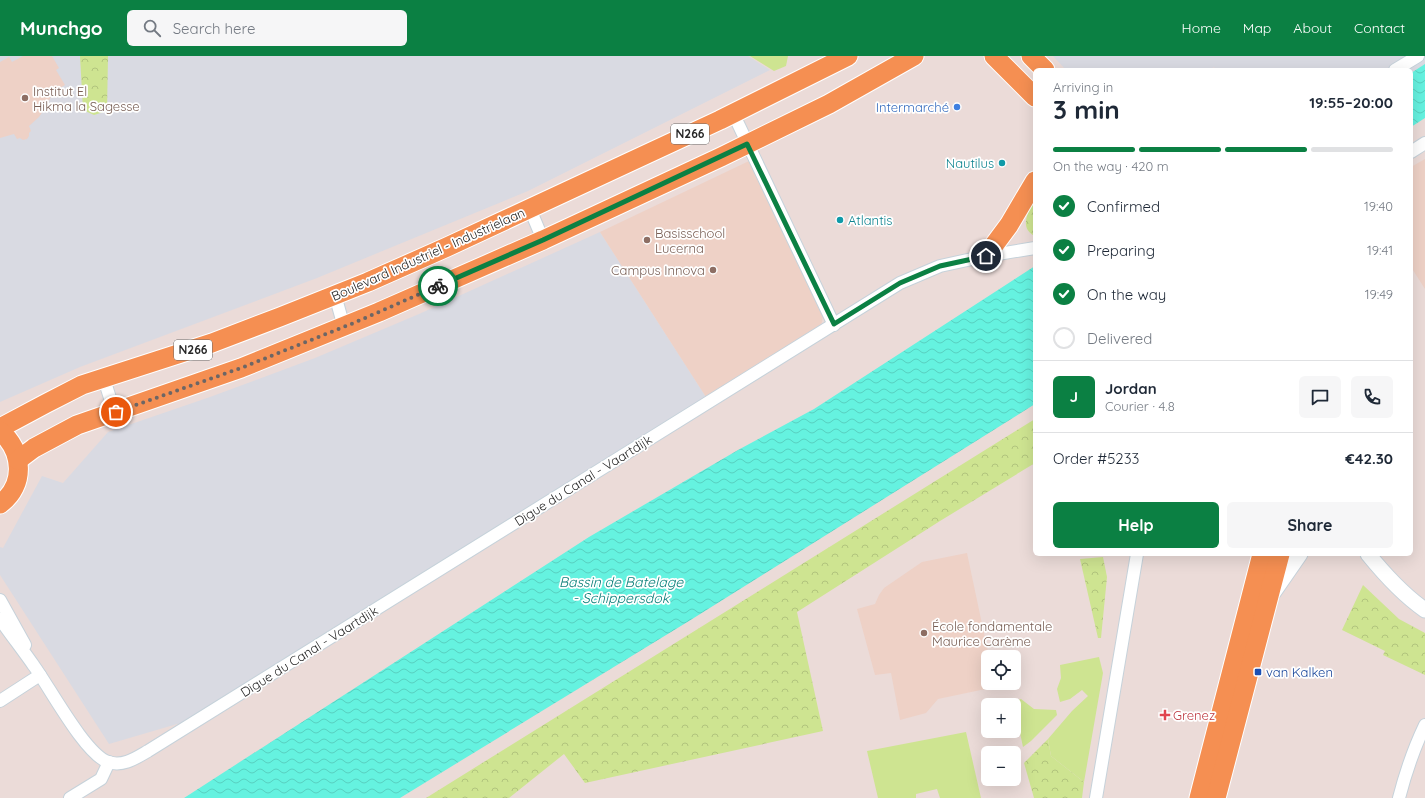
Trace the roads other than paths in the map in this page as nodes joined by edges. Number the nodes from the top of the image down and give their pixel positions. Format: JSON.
{"nodes":[{"id":1,"x":848,"y":56,"type":"edge"},
{"id":2,"x":914,"y":56,"type":"edge"},
{"id":3,"x":994,"y":56,"type":"edge"},
{"id":4,"x":1031,"y":56,"type":"edge"},
{"id":5,"x":1418,"y":56,"type":"edge"},
{"id":6,"x":1043,"y":68,"type":"edge"},
{"id":7,"x":1398,"y":68,"type":"edge"},
{"id":8,"x":1033,"y":95,"type":"edge"},
{"id":9,"x":733,"y":113,"type":"junction"},
{"id":10,"x":1425,"y":143,"type":"edge"},
{"id":11,"x":747,"y":144,"type":"junction"},
{"id":12,"x":1413,"y":151,"type":"edge"},
{"id":13,"x":1033,"y":185,"type":"edge"},
{"id":14,"x":530,"y":209,"type":"junction"},
{"id":15,"x":543,"y":240,"type":"junction"},
{"id":16,"x":1033,"y":248,"type":"edge"},
{"id":17,"x":986,"y":256,"type":"junction"},
{"id":18,"x":335,"y":295,"type":"junction"},
{"id":19,"x":834,"y":324,"type":"junction"},
{"id":20,"x":344,"y":327,"type":"junction"},
{"id":21,"x":104,"y":379,"type":"junction"},
{"id":22,"x":116,"y":412,"type":"junction"},
{"id":23,"x":0,"y":430,"type":"edge"},
{"id":24,"x":18,"y":460,"type":"junction"},
{"id":25,"x":0,"y":504,"type":"edge"},
{"id":26,"x":1137,"y":556,"type":"edge"},
{"id":27,"x":1261,"y":556,"type":"edge"},
{"id":28,"x":1279,"y":556,"type":"edge"},
{"id":29,"x":1299,"y":556,"type":"edge"},
{"id":30,"x":1370,"y":556,"type":"edge"},
{"id":31,"x":0,"y":600,"type":"edge"},
{"id":32,"x":1267,"y":602,"type":"junction"},
{"id":33,"x":1425,"y":610,"type":"edge"},
{"id":34,"x":0,"y":619,"type":"edge"},
{"id":35,"x":38,"y":671,"type":"junction"},
{"id":36,"x":0,"y":701,"type":"edge"},
{"id":37,"x":1425,"y":725,"type":"edge"},
{"id":38,"x":109,"y":762,"type":"junction"},
{"id":39,"x":70,"y":798,"type":"edge"},
{"id":40,"x":1096,"y":798,"type":"edge"},
{"id":41,"x":1199,"y":798,"type":"edge"},
{"id":42,"x":1216,"y":798,"type":"edge"},
{"id":43,"x":1399,"y":798,"type":"edge"}],
"edges":[{"from":1,"to":9,"type":"main road","name":"Boulevard Industriel - Industrielaan","number":"N266"},
{"from":2,"to":11,"type":"main road","number":"N266"},
{"from":3,"to":8,"type":"main road"},
{"from":4,"to":6,"type":"main road"},
{"from":5,"to":7,"type":"street"},
{"from":9,"to":11,"type":"street"},
{"from":9,"to":14,"type":"main road","name":"Boulevard Industriel - Industrielaan","number":"N266"},
{"from":10,"to":12,"type":"street"},
{"from":11,"to":15,"type":"main road","number":"N266"},
{"from":11,"to":19,"type":"street"},
{"from":13,"to":17,"type":"main road"},
{"from":14,"to":15,"type":"street"},
{"from":14,"to":18,"type":"main road","name":"Boulevard Industriel - Industrielaan","number":"N266"},
{"from":15,"to":20,"type":"main road","number":"N266"},
{"from":16,"to":17,"type":"street","name":"Digue du Canal - Vaartdijk"},
{"from":17,"to":19,"type":"street","name":"Digue du Canal - Vaartdijk"},
{"from":18,"to":20,"type":"street"},
{"from":18,"to":21,"type":"main road","name":"Boulevard Industriel - Industrielaan","number":"N266"},
{"from":19,"to":38,"type":"street","name":"Digue du Canal - Vaartdijk"},
{"from":20,"to":22,"type":"main road","number":"N266"},
{"from":21,"to":22,"type":"street"},
{"from":21,"to":23,"type":"main road","name":"Boulevard Industriel - Industrielaan","number":"N266"},
{"from":22,"to":24,"type":"main road","number":"N266"},
{"from":23,"to":24,"type":"main road","number":"N266"},
{"from":24,"to":25,"type":"main road"},
{"from":26,"to":40,"type":"street"},
{"from":27,"to":41,"type":"main road"},
{"from":28,"to":32,"type":"main road"},
{"from":29,"to":32,"type":"street"},
{"from":30,"to":33,"type":"street"},
{"from":31,"to":35,"type":"street"},
{"from":32,"to":42,"type":"main road"},
{"from":34,"to":35,"type":"street"},
{"from":35,"to":36,"type":"street"},
{"from":35,"to":38,"type":"street"},
{"from":37,"to":43,"type":"street"},
{"from":38,"to":39,"type":"street"}]}
